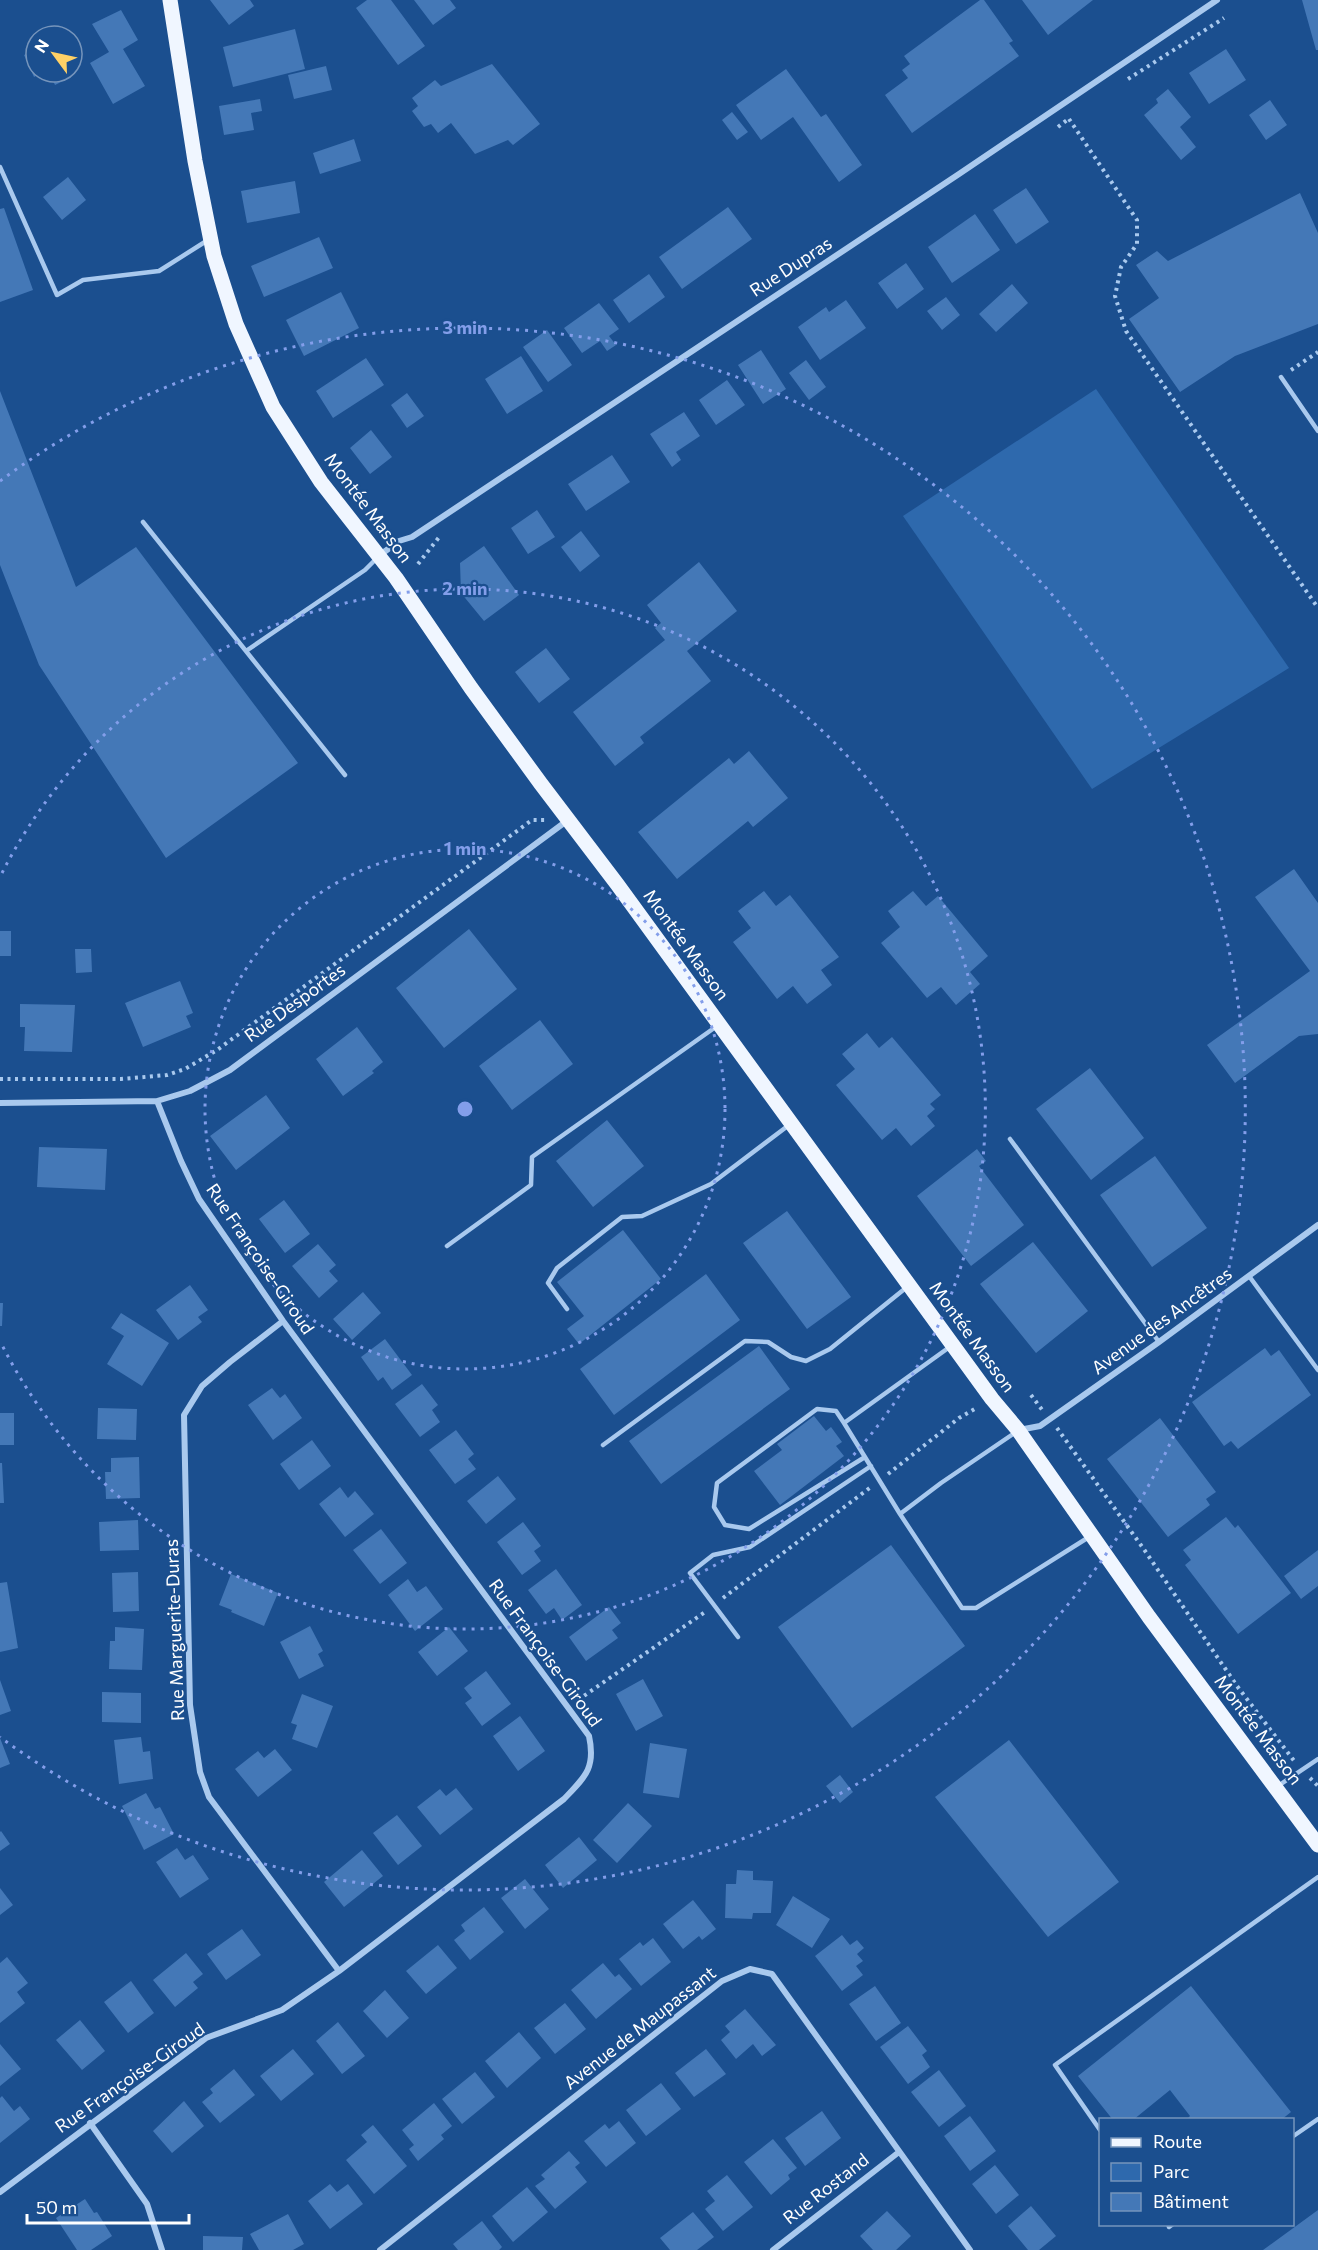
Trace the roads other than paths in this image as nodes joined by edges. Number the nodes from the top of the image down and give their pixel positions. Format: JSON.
{"nodes":[{"id":1,"x":170,"y":0,"type":"edge"},
{"id":2,"x":1217,"y":0,"type":"edge"},
{"id":3,"x":0,"y":167,"type":"edge"},
{"id":4,"x":210,"y":239,"type":"junction"},
{"id":5,"x":1281,"y":377,"type":"road end"},
{"id":6,"x":1318,"y":431,"type":"edge"},
{"id":7,"x":143,"y":522,"type":"dead end"},
{"id":8,"x":379,"y":556,"type":"junction"},
{"id":9,"x":246,"y":651,"type":"junction"},
{"id":10,"x":345,"y":775,"type":"dead end"},
{"id":11,"x":568,"y":820,"type":"junction"},
{"id":12,"x":719,"y":1024,"type":"junction"},
{"id":13,"x":157,"y":1101,"type":"junction"},
{"id":14,"x":0,"y":1103,"type":"edge"},
{"id":15,"x":792,"y":1124,"type":"junction"},
{"id":16,"x":1010,"y":1138,"type":"dead end"},
{"id":17,"x":1318,"y":1226,"type":"edge"},
{"id":18,"x":447,"y":1246,"type":"dead end"},
{"id":19,"x":1249,"y":1276,"type":"junction"},
{"id":20,"x":909,"y":1285,"type":"junction"},
{"id":21,"x":567,"y":1309,"type":"dead end"},
{"id":22,"x":283,"y":1321,"type":"junction"},
{"id":23,"x":1159,"y":1342,"type":"junction"},
{"id":24,"x":953,"y":1344,"type":"junction"},
{"id":25,"x":1318,"y":1370,"type":"edge"},
{"id":26,"x":844,"y":1423,"type":"junction"},
{"id":27,"x":1018,"y":1430,"type":"junction"},
{"id":28,"x":603,"y":1445,"type":"dead end"},
{"id":29,"x":865,"y":1457,"type":"junction"},
{"id":30,"x":871,"y":1466,"type":"junction"},
{"id":31,"x":900,"y":1514,"type":"junction"},
{"id":32,"x":1092,"y":1535,"type":"junction"},
{"id":33,"x":738,"y":1637,"type":"dead end"},
{"id":34,"x":1318,"y":1759,"type":"edge"},
{"id":35,"x":1276,"y":1788,"type":"junction"},
{"id":36,"x":1318,"y":1845,"type":"edge"},
{"id":37,"x":1318,"y":1877,"type":"edge"},
{"id":38,"x":339,"y":1971,"type":"junction"},
{"id":39,"x":1318,"y":2119,"type":"edge"},
{"id":40,"x":90,"y":2123,"type":"junction"},
{"id":41,"x":1099,"y":2127,"type":"edge"},
{"id":42,"x":1294,"y":2136,"type":"edge"},
{"id":43,"x":899,"y":2152,"type":"junction"},
{"id":44,"x":0,"y":2192,"type":"edge"},
{"id":45,"x":162,"y":2250,"type":"edge"},
{"id":46,"x":380,"y":2250,"type":"edge"},
{"id":47,"x":772,"y":2250,"type":"edge"},
{"id":48,"x":970,"y":2250,"type":"edge"}],
"edges":[{"from":1,"to":4,"type":"main road","name":"Montée Masson"},
{"from":2,"to":8,"type":"street","name":"Rue Dupras"},
{"from":3,"to":4,"type":"lane"},
{"from":4,"to":8,"type":"main road","name":"Montée Masson"},
{"from":5,"to":6,"type":"lane"},
{"from":7,"to":9,"type":"lane"},
{"from":8,"to":9,"type":"lane"},
{"from":8,"to":11,"type":"main road","name":"Montée Masson"},
{"from":9,"to":10,"type":"lane"},
{"from":11,"to":12,"type":"main road","name":"Montée Masson"},
{"from":11,"to":13,"type":"street","name":"Rue Desportes"},
{"from":12,"to":15,"type":"main road","name":"Montée Masson"},
{"from":12,"to":18,"type":"lane"},
{"from":13,"to":14,"type":"street","name":"Rue Desportes"},
{"from":13,"to":22,"type":"street","name":"Rue Françoise-Giroud"},
{"from":15,"to":20,"type":"main road","name":"Montée Masson"},
{"from":15,"to":21,"type":"lane"},
{"from":16,"to":23,"type":"lane"},
{"from":17,"to":19,"type":"street","name":"Avenue des Ancêtres"},
{"from":19,"to":23,"type":"street","name":"Avenue des Ancêtres"},
{"from":19,"to":25,"type":"lane"},
{"from":20,"to":24,"type":"main road","name":"Montée Masson"},
{"from":20,"to":28,"type":"lane"},
{"from":22,"to":38,"type":"street","name":"Rue Marguerite-Duras"},
{"from":22,"to":38,"type":"street","name":"Rue Françoise-Giroud"},
{"from":23,"to":27,"type":"street","name":"Avenue des Ancêtres"},
{"from":24,"to":26,"type":"lane"},
{"from":24,"to":27,"type":"main road","name":"Montée Masson"},
{"from":26,"to":29,"type":"lane"},
{"from":26,"to":29,"type":"lane"},
{"from":27,"to":31,"type":"lane"},
{"from":27,"to":32,"type":"main road","name":"Montée Masson"},
{"from":29,"to":30,"type":"lane"},
{"from":30,"to":31,"type":"lane"},
{"from":30,"to":33,"type":"lane"},
{"from":31,"to":32,"type":"lane"},
{"from":32,"to":35,"type":"main road","name":"Montée Masson"},
{"from":34,"to":35,"type":"lane"},
{"from":35,"to":36,"type":"main road","name":"Montée Masson"},
{"from":37,"to":41,"type":"lane"},
{"from":38,"to":40,"type":"street","name":"Rue Françoise-Giroud"},
{"from":39,"to":42,"type":"lane"},
{"from":40,"to":44,"type":"street","name":"Rue Françoise-Giroud"},
{"from":40,"to":45,"type":"street"},
{"from":43,"to":46,"type":"street","name":"Avenue de Maupassant"},
{"from":43,"to":47,"type":"street","name":"Rue Rostand"},
{"from":43,"to":48,"type":"street","name":"Avenue de Maupassant"}]}
